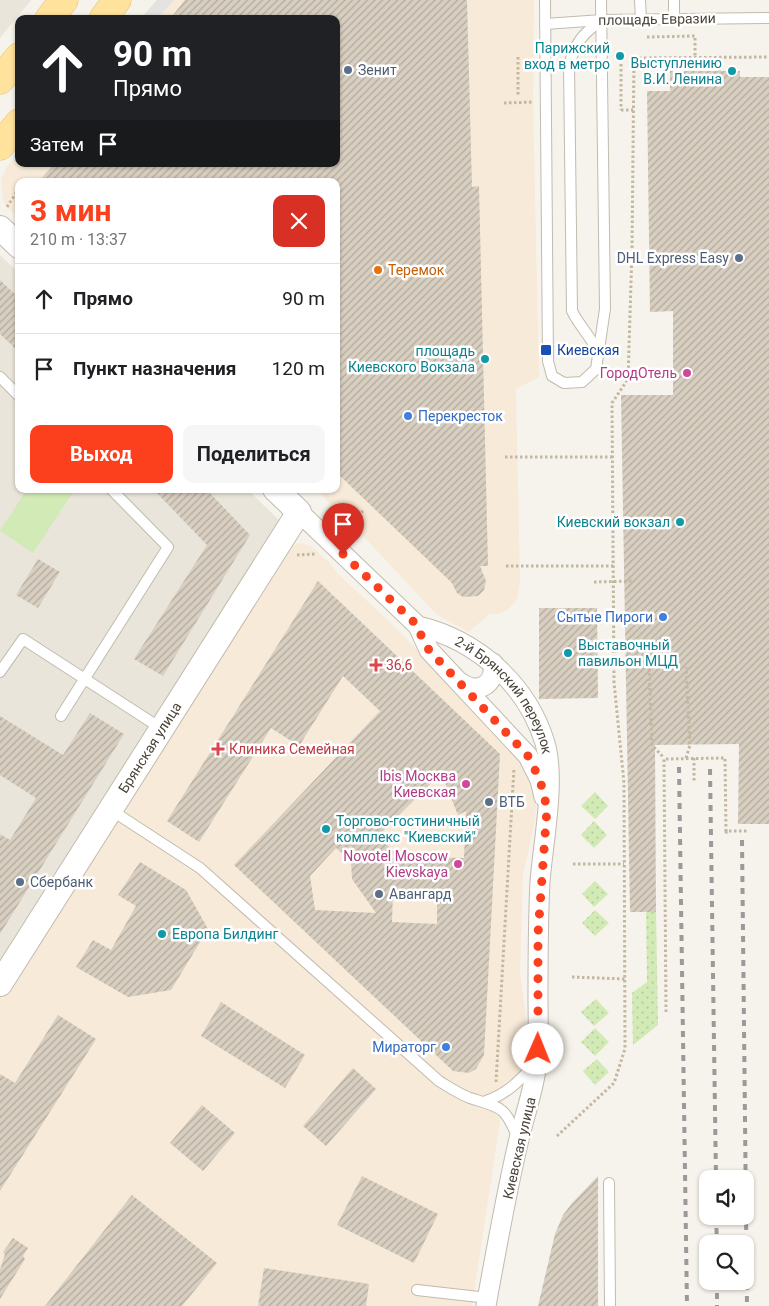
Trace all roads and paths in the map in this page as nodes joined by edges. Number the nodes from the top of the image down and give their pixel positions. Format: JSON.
{"nodes":[{"id":1,"x":64,"y":0,"type":"edge"},
{"id":2,"x":117,"y":0,"type":"edge"},
{"id":3,"x":545,"y":0,"type":"edge"},
{"id":4,"x":601,"y":0,"type":"edge"},
{"id":5,"x":640,"y":0,"type":"edge"},
{"id":6,"x":674,"y":0,"type":"edge"},
{"id":7,"x":52,"y":15,"type":"edge"},
{"id":8,"x":106,"y":15,"type":"edge"},
{"id":9,"x":674,"y":18,"type":"junction"},
{"id":10,"x":769,"y":18,"type":"edge"},
{"id":11,"x":640,"y":19,"type":"junction"},
{"id":12,"x":602,"y":20,"type":"junction"},
{"id":13,"x":545,"y":24,"type":"junction"},
{"id":14,"x":647,"y":37,"type":"dead end"},
{"id":15,"x":518,"y":56,"type":"dead end"},
{"id":16,"x":769,"y":56,"type":"edge"},
{"id":17,"x":695,"y":57,"type":"junction"},
{"id":18,"x":719,"y":57,"type":"junction"},
{"id":19,"x":15,"y":62,"type":"edge"},
{"id":20,"x":621,"y":64,"type":"dead end"},
{"id":21,"x":719,"y":71,"type":"dead end"},
{"id":22,"x":0,"y":80,"type":"edge"},
{"id":23,"x":518,"y":95,"type":"dead end"},
{"id":24,"x":533,"y":102,"type":"dead end"},
{"id":25,"x":504,"y":103,"type":"dead end"},
{"id":26,"x":612,"y":110,"type":"dead end"},
{"id":27,"x":621,"y":110,"type":"junction"},
{"id":28,"x":633,"y":110,"type":"junction"},
{"id":29,"x":15,"y":128,"type":"edge"},
{"id":30,"x":0,"y":146,"type":"edge"},
{"id":31,"x":15,"y":196,"type":"edge"},
{"id":32,"x":3,"y":218,"type":"edge"},
{"id":33,"x":15,"y":239,"type":"edge"},
{"id":34,"x":599,"y":354,"type":"junction"},
{"id":35,"x":0,"y":377,"type":"edge"},
{"id":36,"x":15,"y":392,"type":"edge"},
{"id":37,"x":505,"y":457,"type":"dead end"},
{"id":38,"x":613,"y":457,"type":"junction"},
{"id":39,"x":115,"y":493,"type":"edge"},
{"id":40,"x":281,"y":493,"type":"edge"},
{"id":41,"x":299,"y":512,"type":"junction"},
{"id":42,"x":363,"y":512,"type":"dead end"},
{"id":43,"x":350,"y":523,"type":"dead end"},
{"id":44,"x":290,"y":552,"type":"dead end"},
{"id":45,"x":320,"y":554,"type":"dead end"},
{"id":46,"x":506,"y":566,"type":"dead end"},
{"id":47,"x":614,"y":566,"type":"junction"},
{"id":48,"x":634,"y":581,"type":"dead end"},
{"id":49,"x":594,"y":582,"type":"dead end"},
{"id":50,"x":418,"y":626,"type":"junction"},
{"id":51,"x":614,"y":651,"type":"junction"},
{"id":52,"x":623,"y":651,"type":"dead end"},
{"id":53,"x":494,"y":663,"type":"junction"},
{"id":54,"x":686,"y":667,"type":"dead end"},
{"id":55,"x":649,"y":668,"type":"dead end"},
{"id":56,"x":0,"y":672,"type":"edge"},
{"id":57,"x":84,"y":679,"type":"junction"},
{"id":58,"x":461,"y":683,"type":"junction"},
{"id":59,"x":61,"y":716,"type":"dead end"},
{"id":60,"x":163,"y":730,"type":"junction"},
{"id":61,"x":664,"y":758,"type":"junction"},
{"id":62,"x":686,"y":758,"type":"junction"},
{"id":63,"x":694,"y":758,"type":"junction"},
{"id":64,"x":514,"y":760,"type":"dead end"},
{"id":65,"x":694,"y":781,"type":"dead end"},
{"id":66,"x":547,"y":808,"type":"junction"},
{"id":67,"x":111,"y":810,"type":"junction"},
{"id":68,"x":726,"y":831,"type":"junction"},
{"id":69,"x":748,"y":831,"type":"dead end"},
{"id":70,"x":727,"y":836,"type":"dead end"},
{"id":71,"x":573,"y":864,"type":"dead end"},
{"id":72,"x":624,"y":864,"type":"junction"},
{"id":73,"x":572,"y":977,"type":"dead end"},
{"id":74,"x":625,"y":979,"type":"junction"},
{"id":75,"x":0,"y":984,"type":"edge"},
{"id":76,"x":666,"y":1012,"type":"dead end"},
{"id":77,"x":537,"y":1063,"type":"junction"},
{"id":78,"x":496,"y":1083,"type":"dead end"},
{"id":79,"x":486,"y":1102,"type":"junction"},
{"id":80,"x":557,"y":1136,"type":"dead end"},
{"id":81,"x":519,"y":1140,"type":"junction"},
{"id":82,"x":609,"y":1183,"type":"dead end"},
{"id":83,"x":417,"y":1290,"type":"dead end"},
{"id":84,"x":487,"y":1302,"type":"edge"},
{"id":85,"x":610,"y":1306,"type":"edge"}],
"edges":[{"from":1,"to":7,"type":"main road"},
{"from":2,"to":8,"type":"main road"},
{"from":3,"to":13,"type":"lane"},
{"from":4,"to":12,"type":"lane"},
{"from":5,"to":11,"type":"lane"},
{"from":6,"to":9,"type":"lane"},
{"from":9,"to":10,"type":"lane","name":"площадь Евразии"},
{"from":9,"to":11,"type":"lane","name":"площадь Евразии"},
{"from":11,"to":12,"type":"lane","name":"площадь Евразии"},
{"from":12,"to":13,"type":"lane","name":"площадь Евразии"},
{"from":12,"to":34,"type":"lane"},
{"from":12,"to":34,"type":"lane"},
{"from":13,"to":34,"type":"lane"},
{"from":14,"to":17,"type":"path"},
{"from":15,"to":23,"type":"path"},
{"from":16,"to":18,"type":"path"},
{"from":17,"to":18,"type":"path"},
{"from":17,"to":28,"type":"path"},
{"from":18,"to":21,"type":"path"},
{"from":19,"to":22,"type":"main road"},
{"from":20,"to":27,"type":"path"},
{"from":24,"to":25,"type":"path"},
{"from":26,"to":27,"type":"path"},
{"from":27,"to":28,"type":"path"},
{"from":28,"to":38,"type":"path"},
{"from":29,"to":30,"type":"main road"},
{"from":31,"to":32,"type":"path"},
{"from":32,"to":33,"type":"street"},
{"from":35,"to":36,"type":"lane"},
{"from":37,"to":38,"type":"path"},
{"from":38,"to":47,"type":"path"},
{"from":39,"to":57,"type":"lane"},
{"from":40,"to":41,"type":"street","name":"2-й Брянский переулок"},
{"from":41,"to":50,"type":"street","name":"2-й Брянский переулок"},
{"from":41,"to":60,"type":"street","name":"Брянская улица"},
{"from":42,"to":43,"type":"path"},
{"from":44,"to":45,"type":"path"},
{"from":46,"to":47,"type":"path"},
{"from":47,"to":51,"type":"path"},
{"from":48,"to":49,"type":"path"},
{"from":50,"to":53,"type":"street","name":"2-й Брянский переулок"},
{"from":50,"to":58,"type":"street","name":"2-й Брянский переулок"},
{"from":51,"to":52,"type":"path"},
{"from":51,"to":72,"type":"path"},
{"from":53,"to":58,"type":"street"},
{"from":53,"to":66,"type":"street","name":"2-й Брянский переулок"},
{"from":54,"to":62,"type":"path"},
{"from":55,"to":61,"type":"path"},
{"from":56,"to":57,"type":"lane"},
{"from":57,"to":59,"type":"lane"},
{"from":57,"to":60,"type":"lane"},
{"from":58,"to":66,"type":"street","name":"2-й Брянский переулок"},
{"from":60,"to":67,"type":"street","name":"Брянская улица"},
{"from":61,"to":62,"type":"path"},
{"from":61,"to":76,"type":"path"},
{"from":62,"to":63,"type":"path"},
{"from":63,"to":65,"type":"path"},
{"from":63,"to":68,"type":"path"},
{"from":64,"to":78,"type":"path"},
{"from":66,"to":77,"type":"street","name":"Киевская улица"},
{"from":67,"to":75,"type":"street","name":"Брянская улица"},
{"from":67,"to":79,"type":"lane"},
{"from":68,"to":69,"type":"path"},
{"from":68,"to":70,"type":"path"},
{"from":71,"to":72,"type":"path"},
{"from":72,"to":74,"type":"path"},
{"from":73,"to":74,"type":"path"},
{"from":74,"to":80,"type":"path"},
{"from":77,"to":79,"type":"lane"},
{"from":77,"to":81,"type":"street","name":"Киевская улица"},
{"from":79,"to":81,"type":"lane"},
{"from":81,"to":84,"type":"street","name":"Киевская улица"},
{"from":82,"to":85,"type":"lane"},
{"from":83,"to":84,"type":"lane"}]}
